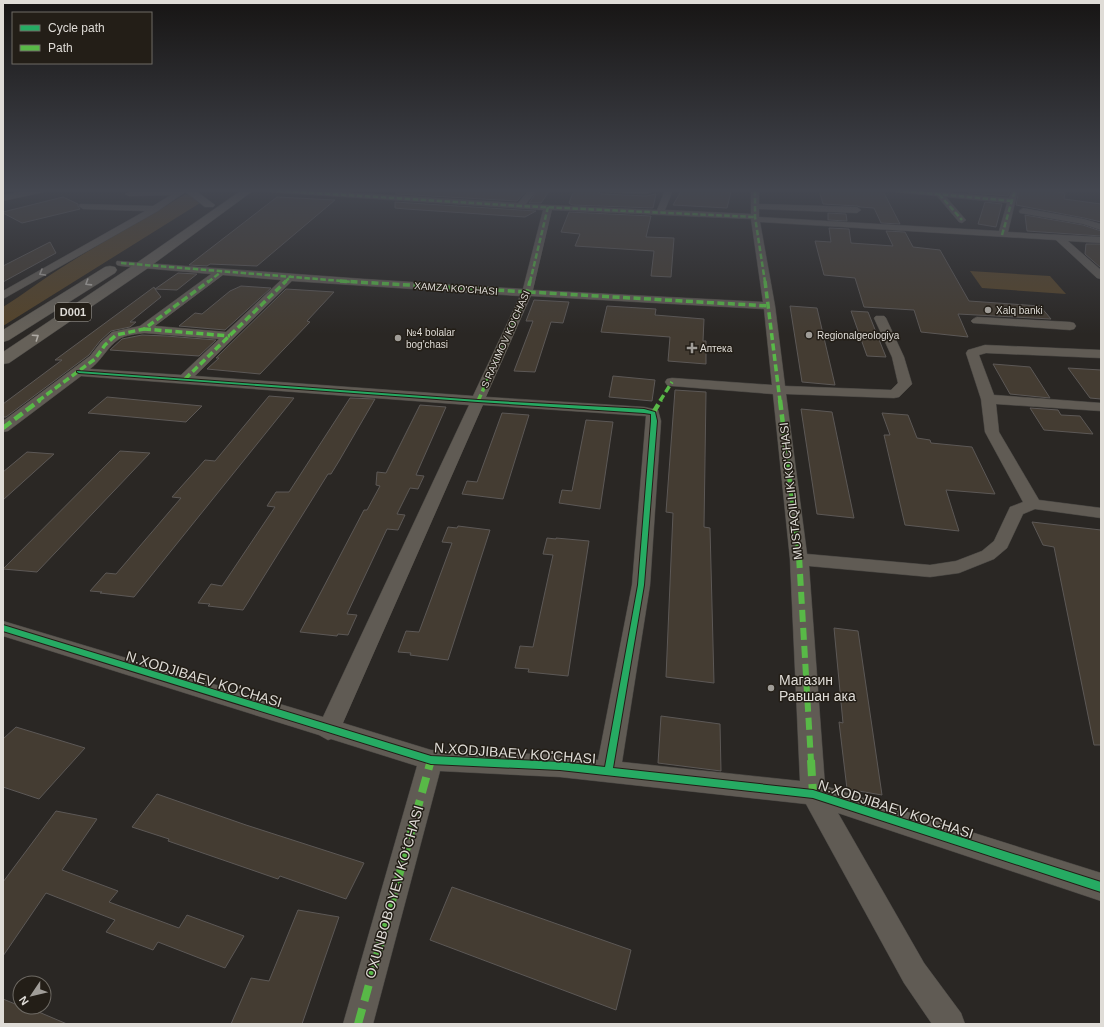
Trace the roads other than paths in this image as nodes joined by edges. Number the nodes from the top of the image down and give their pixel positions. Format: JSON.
{"nodes":[{"id":1,"x":104,"y":238,"type":"edge"},
{"id":2,"x":174,"y":238,"type":"edge"},
{"id":3,"x":540,"y":238,"type":"edge"},
{"id":4,"x":759,"y":238,"type":"edge"},
{"id":5,"x":1059,"y":238,"type":"joint"},
{"id":6,"x":1101,"y":240,"type":"edge"},
{"id":7,"x":139,"y":260,"type":"junction"},
{"id":8,"x":221,"y":272,"type":"junction"},
{"id":9,"x":291,"y":276,"type":"junction"},
{"id":10,"x":1101,"y":276,"type":"edge"},
{"id":11,"x":527,"y":292,"type":"junction"},
{"id":12,"x":3,"y":296,"type":"edge"},
{"id":13,"x":769,"y":306,"type":"junction"},
{"id":14,"x":880,"y":318,"type":"dead end"},
{"id":15,"x":977,"y":321,"type":"dead end"},
{"id":16,"x":1019,"y":324,"type":"junction"},
{"id":17,"x":1070,"y":326,"type":"dead end"},
{"id":18,"x":144,"y":329,"type":"junction"},
{"id":19,"x":230,"y":336,"type":"junction"},
{"id":20,"x":3,"y":337,"type":"edge"},
{"id":21,"x":1030,"y":351,"type":"junction"},
{"id":22,"x":1101,"y":354,"type":"edge"},
{"id":23,"x":3,"y":359,"type":"edge"},
{"id":24,"x":79,"y":372,"type":"junction"},
{"id":25,"x":185,"y":379,"type":"junction"},
{"id":26,"x":672,"y":382,"type":"dead end"},
{"id":27,"x":779,"y":390,"type":"junction"},
{"id":28,"x":988,"y":399,"type":"junction"},
{"id":29,"x":478,"y":401,"type":"junction"},
{"id":30,"x":1101,"y":407,"type":"edge"},
{"id":31,"x":3,"y":428,"type":"edge"},
{"id":32,"x":1033,"y":504,"type":"junction"},
{"id":33,"x":1101,"y":513,"type":"edge"},
{"id":34,"x":799,"y":560,"type":"junction"},
{"id":35,"x":3,"y":628,"type":"edge"},
{"id":36,"x":328,"y":730,"type":"junction"},
{"id":37,"x":431,"y":760,"type":"junction"},
{"id":38,"x":608,"y":772,"type":"junction"},
{"id":39,"x":813,"y":794,"type":"junction"},
{"id":40,"x":1101,"y":887,"type":"edge"},
{"id":41,"x":358,"y":1024,"type":"edge"},
{"id":42,"x":950,"y":1024,"type":"edge"}],
"edges":[{"from":1,"to":12,"type":"street","one_way":true},
{"from":2,"to":7,"type":"highway","number":"D001"},
{"from":3,"to":11,"type":"street","name":"S.RAXIMOV KO'CHASI"},
{"from":4,"to":13,"type":"street","name":"MUSTAQILLIK KO'CHASI"},
{"from":5,"to":6,"type":"street"},
{"from":5,"to":10,"type":"street"},
{"from":7,"to":8,"type":"street","name":"XAMZA KO'CHASI"},
{"from":7,"to":20,"type":"highway","number":"D001","one_way":true},
{"from":23,"to":7,"type":"highway","number":"D001","one_way":true},
{"from":8,"to":9,"type":"street","name":"XAMZA KO'CHASI"},
{"from":8,"to":18,"type":"street"},
{"from":9,"to":11,"type":"street","name":"XAMZA KO'CHASI"},
{"from":9,"to":19,"type":"street"},
{"from":11,"to":13,"type":"street","name":"XAMZA KO'CHASI"},
{"from":11,"to":29,"type":"street","name":"S.RAXIMOV KO'CHASI"},
{"from":13,"to":27,"type":"street","name":"MUSTAQILLIK KO'CHASI"},
{"from":14,"to":27,"type":"street"},
{"from":15,"to":16,"type":"street"},
{"from":16,"to":17,"type":"street"},
{"from":16,"to":21,"type":"street"},
{"from":18,"to":19,"type":"street"},
{"from":18,"to":24,"type":"street"},
{"from":19,"to":25,"type":"street"},
{"from":21,"to":22,"type":"street"},
{"from":21,"to":28,"type":"street"},
{"from":24,"to":25,"type":"street"},
{"from":24,"to":31,"type":"street"},
{"from":25,"to":29,"type":"street"},
{"from":26,"to":27,"type":"street"},
{"from":27,"to":34,"type":"street","name":"MUSTAQILLIK KO'CHASI"},
{"from":28,"to":30,"type":"street"},
{"from":28,"to":32,"type":"street"},
{"from":29,"to":36,"type":"street","name":"S.RAXIMOV KO'CHASI"},
{"from":29,"to":38,"type":"street"},
{"from":32,"to":33,"type":"street"},
{"from":32,"to":34,"type":"street"},
{"from":34,"to":39,"type":"street","name":"MUSTAQILLIK KO'CHASI"},
{"from":35,"to":36,"type":"street","name":"N.XODJIBAEV KO'CHASI"},
{"from":36,"to":37,"type":"street","name":"N.XODJIBAEV KO'CHASI"},
{"from":37,"to":38,"type":"street","name":"N.XODJIBAEV KO'CHASI"},
{"from":37,"to":41,"type":"street","name":"OXUNBOBOYEV KO‘CHASI"},
{"from":38,"to":39,"type":"street","name":"N.XODJIBAEV KO'CHASI"},
{"from":39,"to":40,"type":"street","name":"N.XODJIBAEV KO'CHASI"},
{"from":39,"to":42,"type":"street"}]}
